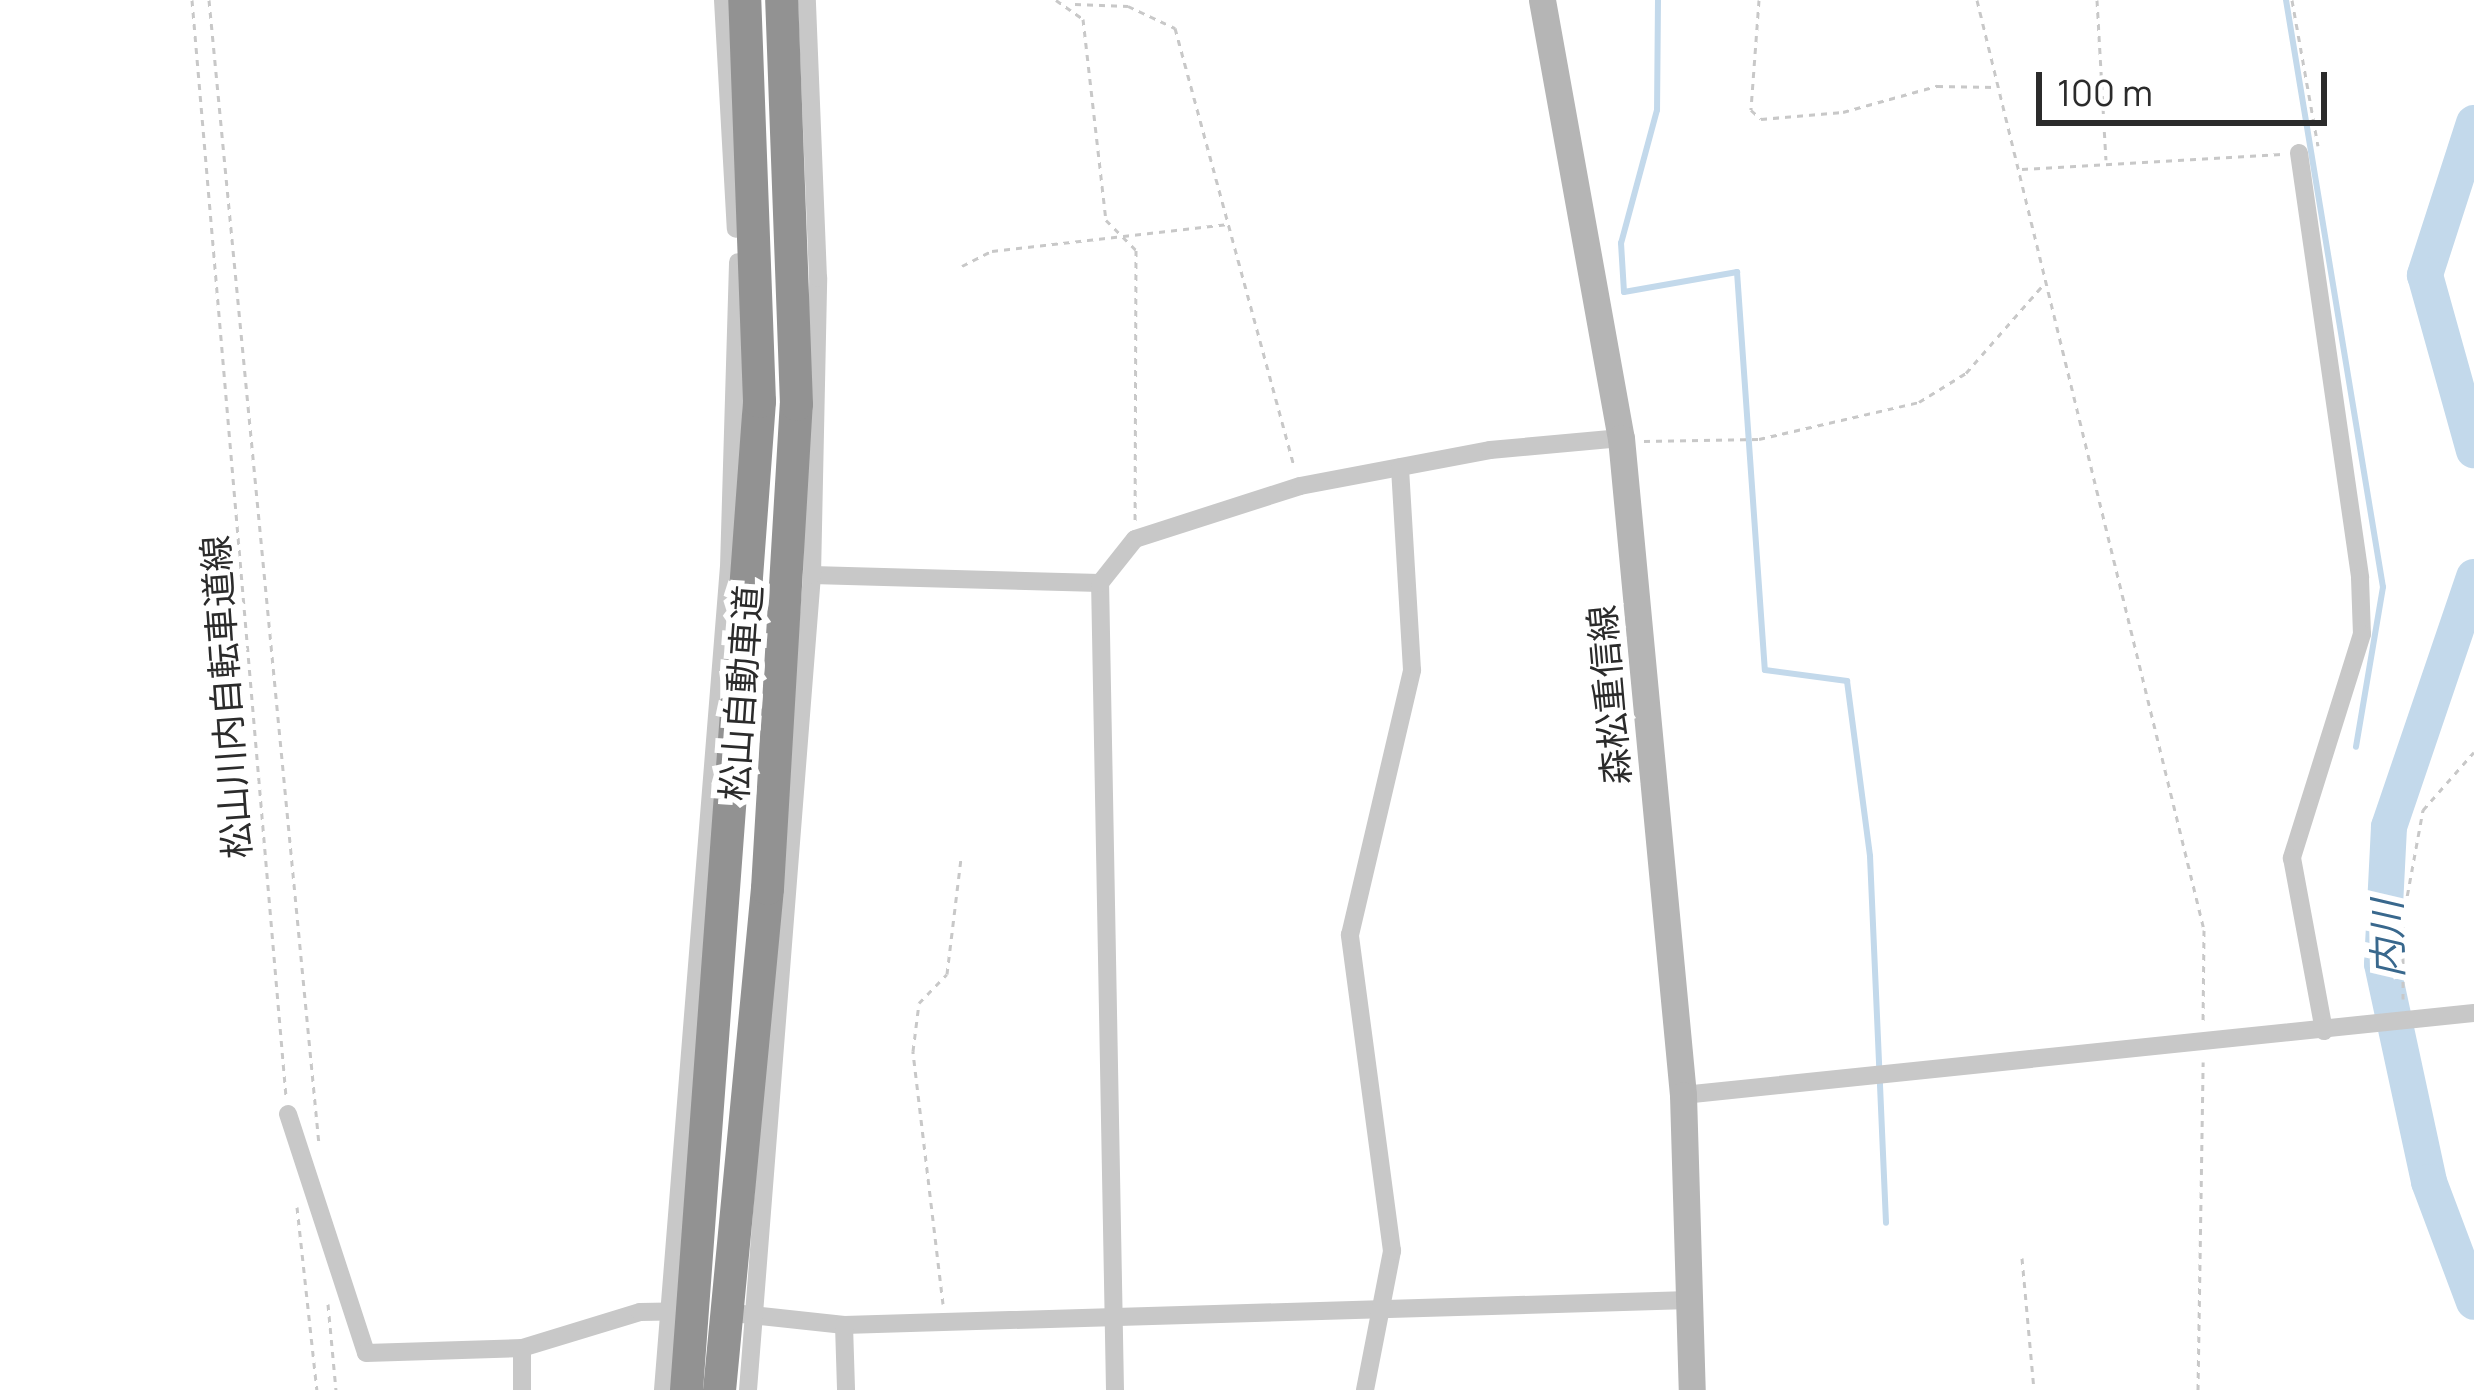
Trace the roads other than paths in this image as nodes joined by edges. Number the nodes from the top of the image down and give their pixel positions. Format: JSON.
{"nodes":[{"id":1,"x":723,"y":0,"type":"edge"},
{"id":2,"x":744,"y":0,"type":"edge"},
{"id":3,"x":781,"y":0,"type":"edge"},
{"id":4,"x":807,"y":0,"type":"edge"},
{"id":5,"x":1542,"y":0,"type":"edge"},
{"id":6,"x":2299,"y":153,"type":"road end"},
{"id":7,"x":1621,"y":438,"type":"junction"},
{"id":8,"x":1400,"y":467,"type":"junction"},
{"id":9,"x":812,"y":575,"type":"junction"},
{"id":10,"x":1100,"y":583,"type":"junction"},
{"id":11,"x":2474,"y":1013,"type":"edge"},
{"id":12,"x":2324,"y":1031,"type":"junction"},
{"id":13,"x":1682,"y":1096,"type":"junction"},
{"id":14,"x":287,"y":1114,"type":"road end"},
{"id":15,"x":1690,"y":1300,"type":"junction"},
{"id":16,"x":670,"y":1311,"type":"junction"},
{"id":17,"x":1381,"y":1312,"type":"junction"},
{"id":18,"x":754,"y":1313,"type":"junction"},
{"id":19,"x":1112,"y":1314,"type":"junction"},
{"id":20,"x":844,"y":1324,"type":"junction"},
{"id":21,"x":523,"y":1348,"type":"junction"},
{"id":22,"x":522,"y":1390,"type":"edge"},
{"id":23,"x":663,"y":1390,"type":"edge"},
{"id":24,"x":686,"y":1390,"type":"edge"},
{"id":25,"x":719,"y":1390,"type":"edge"},
{"id":26,"x":748,"y":1390,"type":"edge"},
{"id":27,"x":846,"y":1390,"type":"edge"},
{"id":28,"x":1115,"y":1390,"type":"edge"},
{"id":29,"x":1365,"y":1390,"type":"edge"},
{"id":30,"x":1692,"y":1390,"type":"edge"}],
"edges":[{"from":1,"to":16,"type":"street"},
{"from":2,"to":24,"type":"highway","name":"松山自動車道","bridge":true},
{"from":3,"to":25,"type":"highway","name":"松山自動車道","bridge":true},
{"from":4,"to":9,"type":"street"},
{"from":5,"to":7,"type":"main road","name":"森松重信線"},
{"from":6,"to":12,"type":"street"},
{"from":7,"to":8,"type":"street"},
{"from":7,"to":13,"type":"main road","name":"森松重信線"},
{"from":8,"to":10,"type":"street"},
{"from":8,"to":17,"type":"street"},
{"from":9,"to":10,"type":"street"},
{"from":9,"to":18,"type":"street"},
{"from":10,"to":19,"type":"street"},
{"from":11,"to":12,"type":"street"},
{"from":12,"to":13,"type":"street"},
{"from":13,"to":15,"type":"main road","name":"森松重信線"},
{"from":14,"to":21,"type":"street"},
{"from":15,"to":17,"type":"street"},
{"from":15,"to":30,"type":"main road","name":"森松重信線"},
{"from":16,"to":18,"type":"street"},
{"from":16,"to":21,"type":"street"},
{"from":16,"to":23,"type":"street"},
{"from":17,"to":19,"type":"street"},
{"from":17,"to":29,"type":"street"},
{"from":18,"to":20,"type":"street"},
{"from":18,"to":26,"type":"street"},
{"from":19,"to":20,"type":"street"},
{"from":19,"to":28,"type":"street"},
{"from":20,"to":27,"type":"street"},
{"from":21,"to":22,"type":"street"}]}
